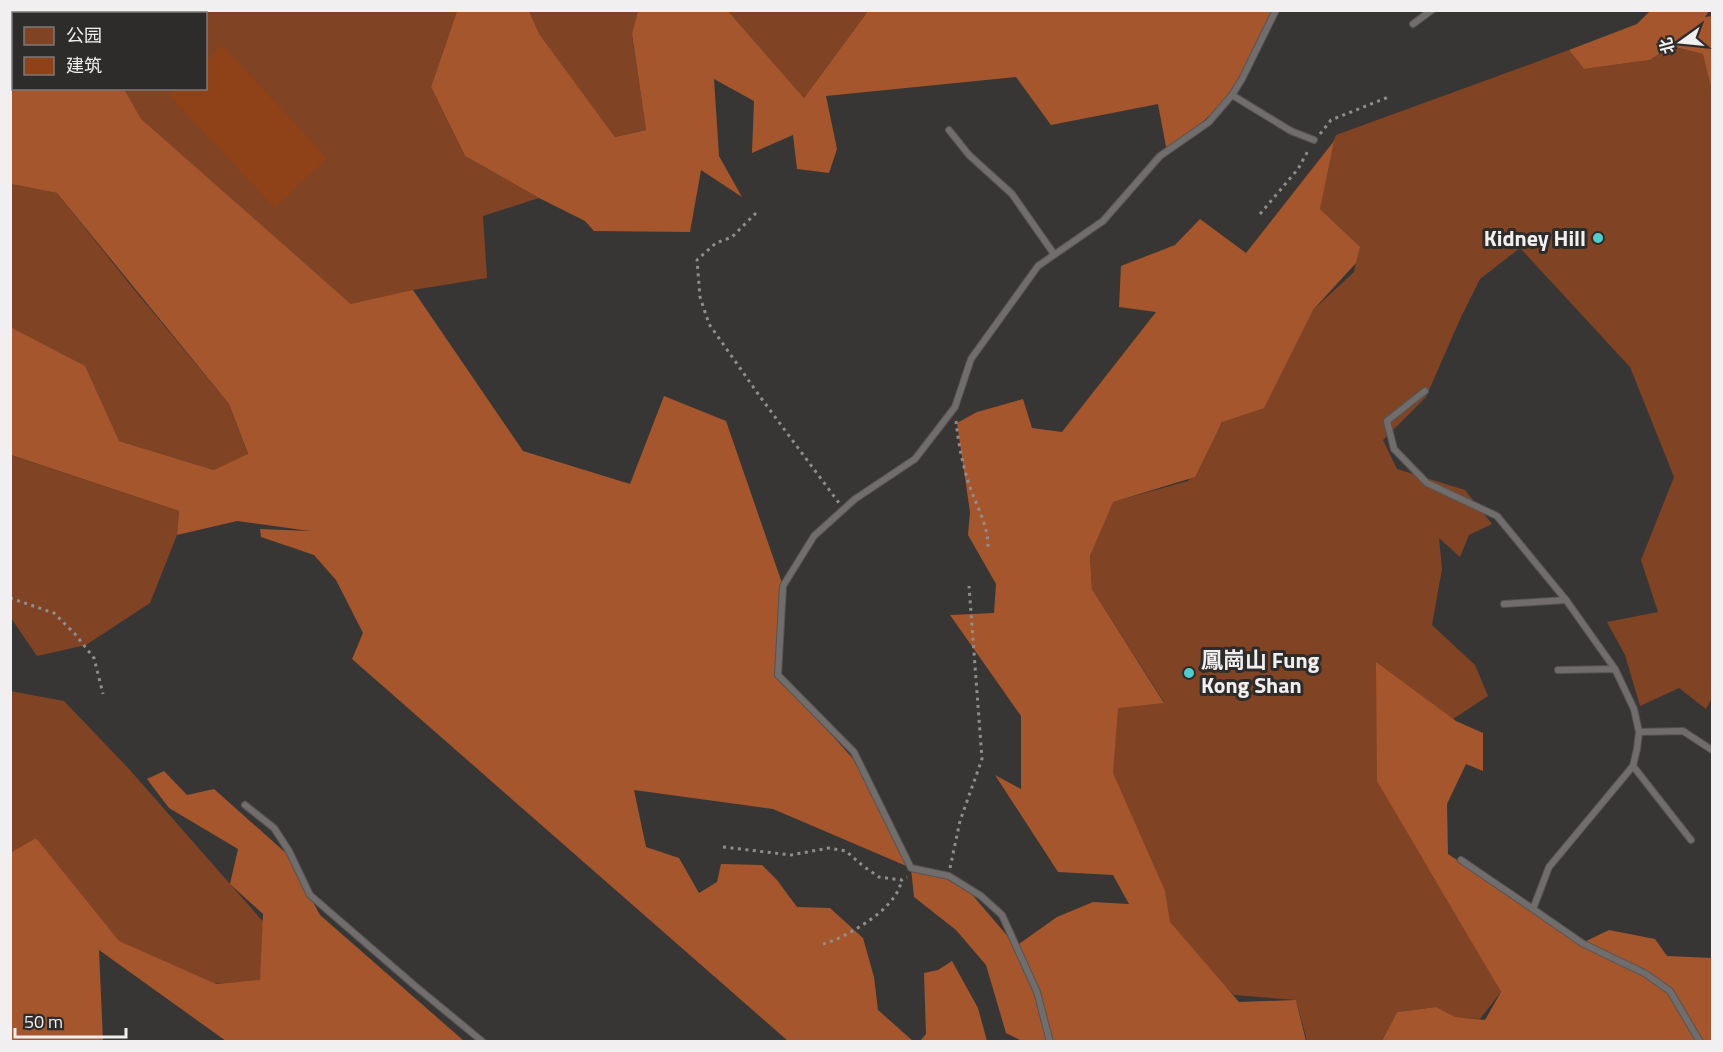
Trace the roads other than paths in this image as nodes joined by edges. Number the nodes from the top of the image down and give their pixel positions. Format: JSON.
{"nodes":[{"id":1,"x":1276,"y":10,"type":"edge"},
{"id":2,"x":1432,"y":10,"type":"edge"},
{"id":3,"x":1413,"y":24,"type":"dead end"},
{"id":4,"x":1232,"y":95,"type":"junction"},
{"id":5,"x":949,"y":129,"type":"dead end"},
{"id":6,"x":1314,"y":140,"type":"road end"},
{"id":7,"x":1054,"y":254,"type":"junction"},
{"id":8,"x":1425,"y":391,"type":"dead end"},
{"id":9,"x":1566,"y":600,"type":"junction"},
{"id":10,"x":1504,"y":604,"type":"dead end"},
{"id":11,"x":1615,"y":669,"type":"junction"},
{"id":12,"x":1558,"y":670,"type":"dead end"},
{"id":13,"x":1639,"y":732,"type":"junction"},
{"id":14,"x":1713,"y":750,"type":"edge"},
{"id":15,"x":1633,"y":766,"type":"junction"},
{"id":16,"x":245,"y":805,"type":"dead end"},
{"id":17,"x":1691,"y":840,"type":"dead end"},
{"id":18,"x":1461,"y":860,"type":"dead end"},
{"id":19,"x":1533,"y":909,"type":"junction"},
{"id":20,"x":483,"y":1041,"type":"edge"},
{"id":21,"x":1050,"y":1041,"type":"edge"},
{"id":22,"x":1700,"y":1041,"type":"edge"}],
"edges":[{"from":1,"to":4,"type":"lane"},
{"from":2,"to":3,"type":"lane"},
{"from":4,"to":6,"type":"lane"},
{"from":4,"to":7,"type":"lane"},
{"from":5,"to":7,"type":"lane"},
{"from":7,"to":21,"type":"lane"},
{"from":8,"to":9,"type":"lane"},
{"from":9,"to":10,"type":"lane"},
{"from":9,"to":11,"type":"lane"},
{"from":11,"to":12,"type":"lane"},
{"from":11,"to":13,"type":"lane"},
{"from":13,"to":14,"type":"lane"},
{"from":13,"to":15,"type":"lane"},
{"from":15,"to":17,"type":"lane"},
{"from":15,"to":19,"type":"lane"},
{"from":16,"to":20,"type":"lane"},
{"from":18,"to":19,"type":"lane"},
{"from":19,"to":22,"type":"lane"}]}
